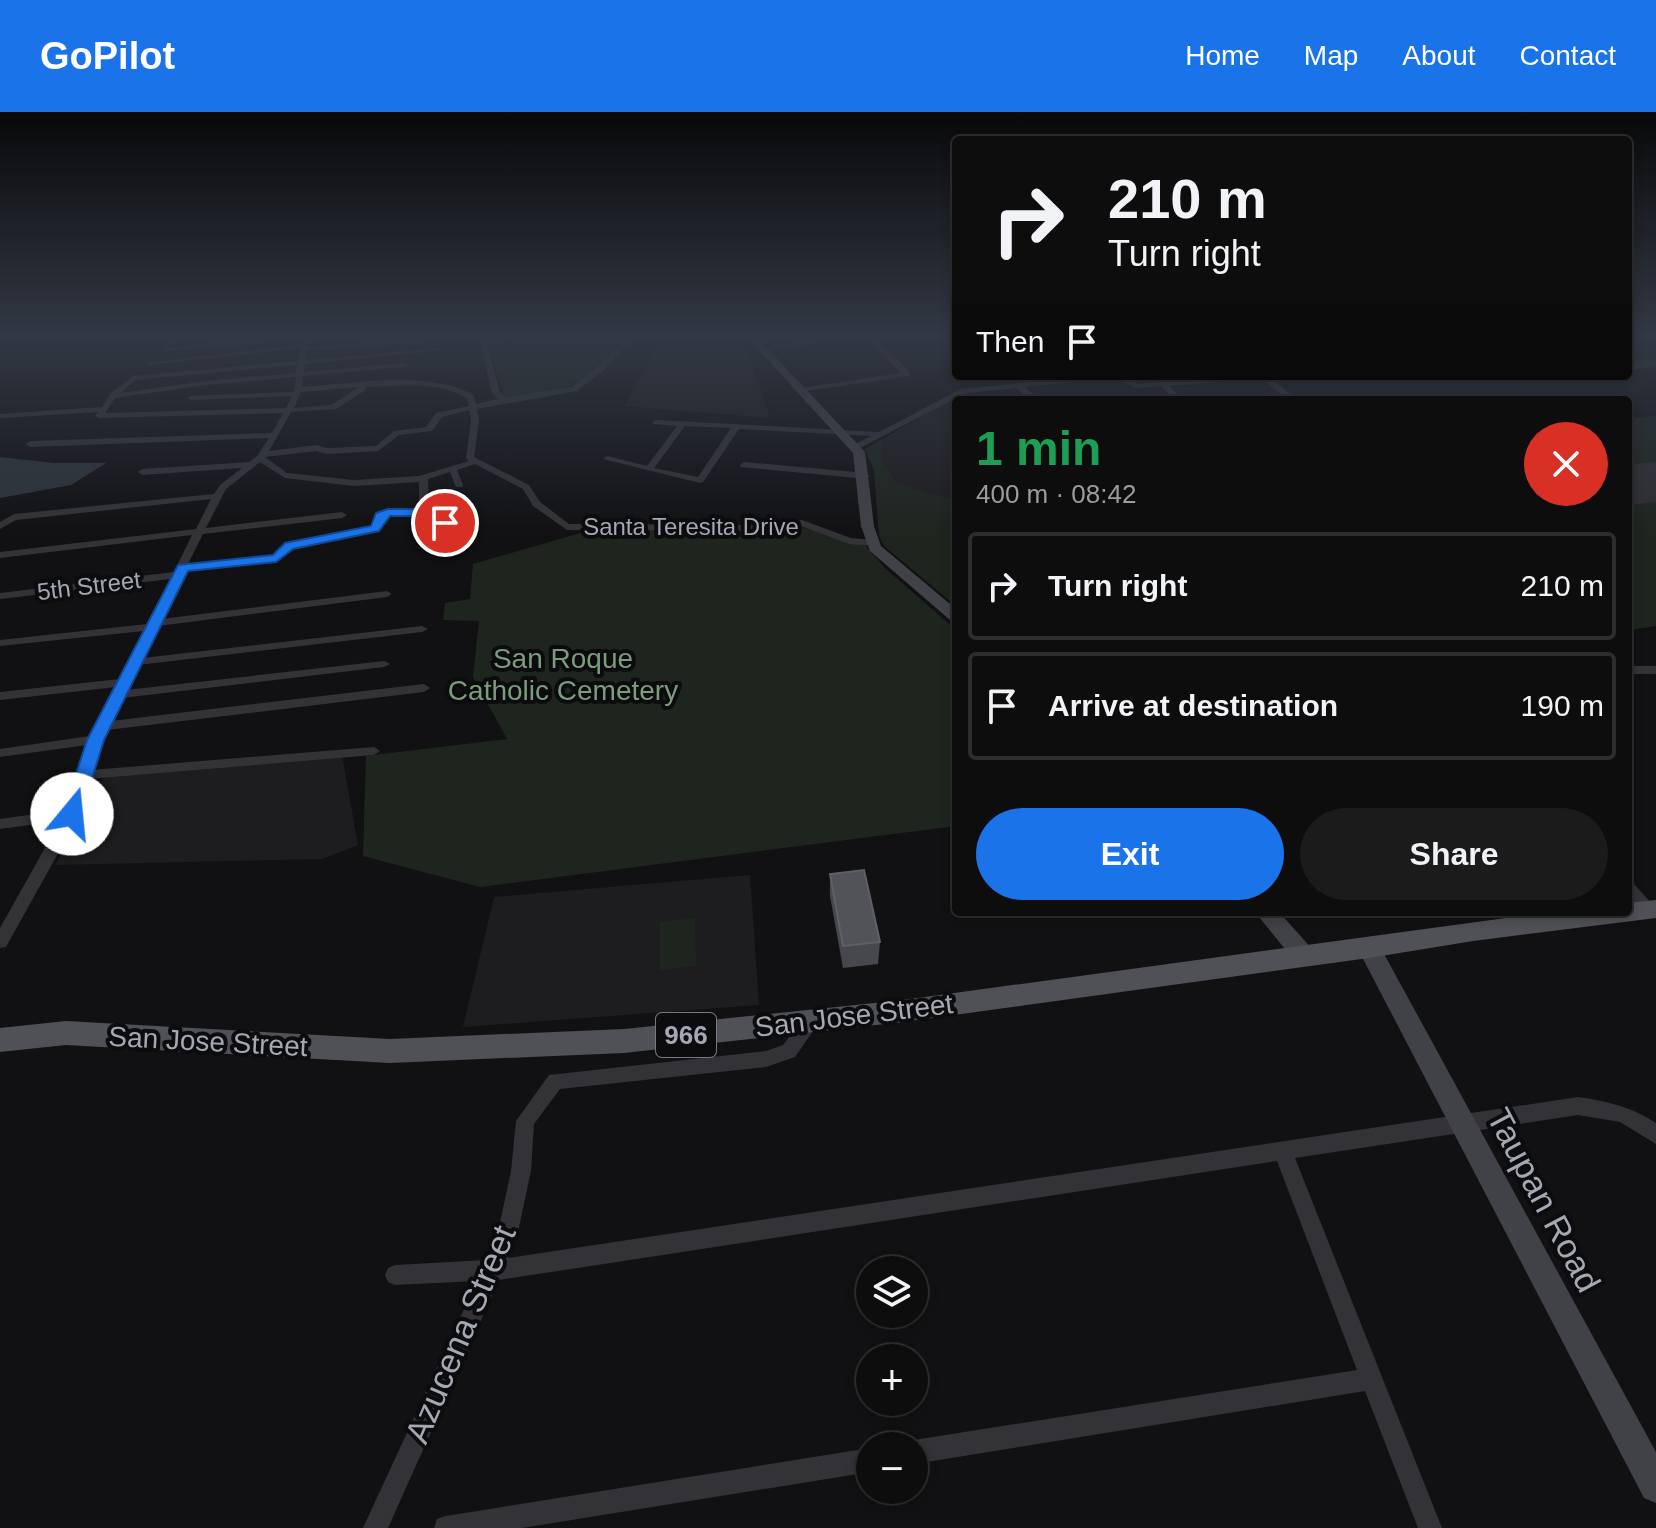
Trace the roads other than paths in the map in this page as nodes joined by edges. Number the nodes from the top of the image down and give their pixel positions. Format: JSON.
{"nodes":[{"id":1,"x":108,"y":402,"type":"edge"},
{"id":2,"x":292,"y":402,"type":"edge"},
{"id":3,"x":341,"y":402,"type":"edge"},
{"id":4,"x":471,"y":402,"type":"edge"},
{"id":5,"x":494,"y":402,"type":"edge"},
{"id":6,"x":813,"y":402,"type":"edge"},
{"id":7,"x":937,"y":402,"type":"edge"},
{"id":8,"x":472,"y":407,"type":"junction"},
{"id":9,"x":102,"y":409,"type":"junction"},
{"id":10,"x":287,"y":411,"type":"junction"},
{"id":11,"x":0,"y":416,"type":"edge"},
{"id":12,"x":657,"y":422,"type":"dead end"},
{"id":13,"x":683,"y":423,"type":"junction"},
{"id":14,"x":736,"y":427,"type":"junction"},
{"id":15,"x":845,"y":433,"type":"junction"},
{"id":16,"x":274,"y":435,"type":"junction"},
{"id":17,"x":882,"y":435,"type":"junction"},
{"id":18,"x":30,"y":444,"type":"dead end"},
{"id":19,"x":856,"y":447,"type":"junction"},
{"id":20,"x":258,"y":459,"type":"junction"},
{"id":21,"x":607,"y":459,"type":"dead end"},
{"id":22,"x":473,"y":462,"type":"junction"},
{"id":23,"x":744,"y":465,"type":"dead end"},
{"id":24,"x":452,"y":467,"type":"junction"},
{"id":25,"x":649,"y":469,"type":"junction"},
{"id":26,"x":142,"y":472,"type":"dead end"},
{"id":27,"x":866,"y":476,"type":"junction"},
{"id":28,"x":423,"y":477,"type":"junction"},
{"id":29,"x":459,"y":485,"type":"dead end"},
{"id":30,"x":217,"y":496,"type":"junction"},
{"id":31,"x":424,"y":512,"type":"junction"},
{"id":32,"x":342,"y":515,"type":"dead end"},
{"id":33,"x":445,"y":523,"type":"dead end"},
{"id":34,"x":0,"y":526,"type":"edge"},
{"id":35,"x":199,"y":532,"type":"junction"},
{"id":36,"x":873,"y":543,"type":"junction"},
{"id":37,"x":0,"y":555,"type":"edge"},
{"id":38,"x":181,"y":571,"type":"junction"},
{"id":39,"x":387,"y":594,"type":"dead end"},
{"id":40,"x":0,"y":596,"type":"edge"},
{"id":41,"x":952,"y":613,"type":"edge"},
{"id":42,"x":154,"y":625,"type":"junction"},
{"id":43,"x":422,"y":629,"type":"dead end"},
{"id":44,"x":0,"y":643,"type":"edge"},
{"id":45,"x":136,"y":662,"type":"junction"},
{"id":46,"x":384,"y":664,"type":"dead end"},
{"id":47,"x":1632,"y":670,"type":"edge"},
{"id":48,"x":1656,"y":670,"type":"edge"},
{"id":49,"x":125,"y":682,"type":"junction"},
{"id":50,"x":424,"y":688,"type":"dead end"},
{"id":51,"x":119,"y":695,"type":"junction"},
{"id":52,"x":0,"y":696,"type":"edge"},
{"id":53,"x":102,"y":726,"type":"junction"},
{"id":54,"x":95,"y":740,"type":"junction"},
{"id":55,"x":374,"y":751,"type":"dead end"},
{"id":56,"x":0,"y":753,"type":"edge"},
{"id":57,"x":83,"y":775,"type":"junction"},
{"id":58,"x":72,"y":814,"type":"junction"},
{"id":59,"x":0,"y":824,"type":"edge"},
{"id":60,"x":1632,"y":891,"type":"edge"},
{"id":61,"x":1653,"y":909,"type":"edge"},
{"id":62,"x":1632,"y":911,"type":"edge"},
{"id":63,"x":1269,"y":916,"type":"edge"},
{"id":64,"x":1556,"y":916,"type":"edge"},
{"id":65,"x":1528,"y":918,"type":"edge"},
{"id":66,"x":0,"y":942,"type":"edge"},
{"id":67,"x":1369,"y":948,"type":"junction"},
{"id":68,"x":1305,"y":957,"type":"junction"},
{"id":69,"x":811,"y":1021,"type":"junction"},
{"id":70,"x":0,"y":1040,"type":"edge"},
{"id":71,"x":1463,"y":1124,"type":"junction"},
{"id":72,"x":1656,"y":1135,"type":"edge"},
{"id":73,"x":1283,"y":1151,"type":"junction"},
{"id":74,"x":493,"y":1270,"type":"junction"},
{"id":75,"x":395,"y":1275,"type":"dead end"},
{"id":76,"x":1370,"y":1379,"type":"junction"},
{"id":77,"x":928,"y":1450,"type":"edge"},
{"id":78,"x":856,"y":1462,"type":"edge"},
{"id":79,"x":1656,"y":1486,"type":"edge"},
{"id":80,"x":375,"y":1528,"type":"edge"},
{"id":81,"x":446,"y":1528,"type":"edge"},
{"id":82,"x":1430,"y":1528,"type":"edge"}],
"edges":[{"from":1,"to":9,"type":"street"},
{"from":2,"to":10,"type":"street"},
{"from":3,"to":10,"type":"street"},
{"from":4,"to":8,"type":"street"},
{"from":5,"to":8,"type":"street"},
{"from":6,"to":15,"type":"main road"},
{"from":7,"to":17,"type":"street"},
{"from":8,"to":20,"type":"street"},
{"from":8,"to":22,"type":"street"},
{"from":9,"to":10,"type":"street"},
{"from":9,"to":11,"type":"street"},
{"from":10,"to":16,"type":"street"},
{"from":12,"to":13,"type":"street"},
{"from":13,"to":14,"type":"street"},
{"from":13,"to":25,"type":"street"},
{"from":14,"to":15,"type":"street"},
{"from":14,"to":25,"type":"street"},
{"from":15,"to":17,"type":"street"},
{"from":15,"to":19,"type":"main road"},
{"from":16,"to":18,"type":"street"},
{"from":16,"to":20,"type":"street"},
{"from":17,"to":19,"type":"street"},
{"from":19,"to":27,"type":"main road"},
{"from":20,"to":26,"type":"street"},
{"from":20,"to":28,"type":"street"},
{"from":20,"to":30,"type":"street"},
{"from":21,"to":25,"type":"street"},
{"from":22,"to":24,"type":"street"},
{"from":22,"to":36,"type":"street","name":"Santa Teresita Drive"},
{"from":23,"to":27,"type":"street"},
{"from":24,"to":28,"type":"street"},
{"from":24,"to":29,"type":"street"},
{"from":27,"to":36,"type":"main road"},
{"from":28,"to":31,"type":"street"},
{"from":30,"to":34,"type":"street"},
{"from":30,"to":35,"type":"street"},
{"from":31,"to":33,"type":"street"},
{"from":31,"to":38,"type":"street","name":"5th Street"},
{"from":32,"to":35,"type":"street"},
{"from":35,"to":37,"type":"street"},
{"from":35,"to":38,"type":"street"},
{"from":36,"to":41,"type":"main road"},
{"from":38,"to":40,"type":"street","name":"5th Street"},
{"from":38,"to":42,"type":"street"},
{"from":39,"to":42,"type":"street"},
{"from":42,"to":44,"type":"street"},
{"from":42,"to":45,"type":"street"},
{"from":43,"to":45,"type":"street"},
{"from":45,"to":49,"type":"street"},
{"from":46,"to":51,"type":"street"},
{"from":47,"to":48,"type":"street"},
{"from":49,"to":51,"type":"street"},
{"from":49,"to":52,"type":"street"},
{"from":50,"to":53,"type":"street"},
{"from":51,"to":53,"type":"street"},
{"from":53,"to":54,"type":"street"},
{"from":54,"to":56,"type":"street"},
{"from":54,"to":57,"type":"street"},
{"from":55,"to":57,"type":"street"},
{"from":57,"to":58,"type":"street"},
{"from":58,"to":59,"type":"street"},
{"from":58,"to":66,"type":"street"},
{"from":60,"to":61,"type":"street"},
{"from":61,"to":62,"type":"main road","name":"San Jose Street","number":"966"},
{"from":63,"to":68,"type":"main road"},
{"from":64,"to":65,"type":"main road","name":"San Jose Street","number":"966"},
{"from":65,"to":67,"type":"main road","name":"San Jose Street","number":"966"},
{"from":67,"to":68,"type":"main road","name":"San Jose Street","number":"966"},
{"from":67,"to":71,"type":"main road","name":"Taupan Road"},
{"from":68,"to":69,"type":"main road","name":"San Jose Street","number":"966"},
{"from":69,"to":70,"type":"main road","name":"San Jose Street","number":"966"},
{"from":69,"to":74,"type":"street","name":"Azucena Street"},
{"from":71,"to":72,"type":"street"},
{"from":71,"to":73,"type":"street"},
{"from":71,"to":79,"type":"main road","name":"Taupan Road"},
{"from":73,"to":74,"type":"street"},
{"from":73,"to":76,"type":"street"},
{"from":74,"to":75,"type":"street"},
{"from":74,"to":80,"type":"street","name":"Azucena Street"},
{"from":76,"to":77,"type":"street"},
{"from":76,"to":82,"type":"street"},
{"from":78,"to":81,"type":"street"}]}
